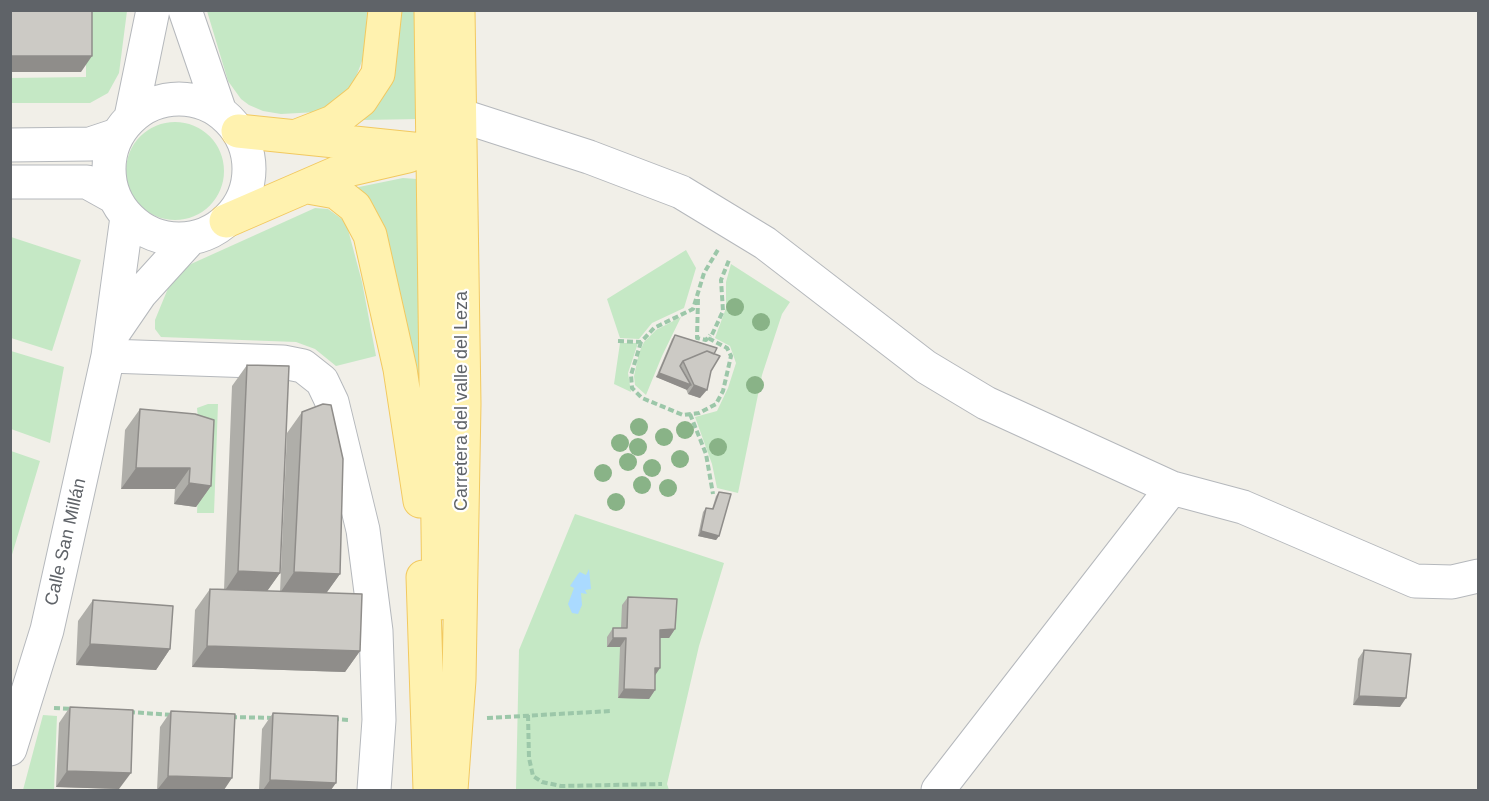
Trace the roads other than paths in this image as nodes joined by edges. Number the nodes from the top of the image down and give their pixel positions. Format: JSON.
{"nodes":[{"id":1,"x":153,"y":10,"type":"edge"},
{"id":2,"x":385,"y":10,"type":"edge"},
{"id":3,"x":431,"y":10,"type":"edge"},
{"id":4,"x":444,"y":10,"type":"edge"},
{"id":5,"x":458,"y":10,"type":"edge"},
{"id":6,"x":187,"y":14,"type":"edge"},
{"id":7,"x":459,"y":115,"type":"junction"},
{"id":8,"x":229,"y":121,"type":"junction"},
{"id":9,"x":124,"y":126,"type":"junction"},
{"id":10,"x":296,"y":136,"type":"junction"},
{"id":11,"x":10,"y":145,"type":"edge"},
{"id":12,"x":432,"y":151,"type":"junction"},
{"id":13,"x":10,"y":182,"type":"edge"},
{"id":14,"x":308,"y":187,"type":"junction"},
{"id":15,"x":121,"y":207,"type":"junction"},
{"id":16,"x":226,"y":221,"type":"junction"},
{"id":17,"x":190,"y":239,"type":"junction"},
{"id":18,"x":111,"y":345,"type":"junction"},
{"id":19,"x":464,"y":404,"type":"junction"},
{"id":20,"x":1172,"y":488,"type":"junction"},
{"id":21,"x":1479,"y":576,"type":"edge"},
{"id":22,"x":10,"y":749,"type":"edge"},
{"id":23,"x":374,"y":790,"type":"edge"},
{"id":24,"x":432,"y":790,"type":"edge"},
{"id":25,"x":451,"y":790,"type":"edge"},
{"id":26,"x":938,"y":790,"type":"edge"}],
"edges":[{"from":1,"to":9,"type":"street"},
{"from":2,"to":10,"type":"main road"},
{"from":3,"to":12,"type":"main road","name":"Carretera del valle del Leza"},
{"from":4,"to":12,"type":"main road"},
{"from":5,"to":7,"type":"main road","name":"Carretera del valle del Leza"},
{"from":6,"to":8,"type":"street"},
{"from":7,"to":19,"type":"main road","name":"Carretera del valle del Leza"},
{"from":7,"to":20,"type":"street"},
{"from":8,"to":9,"type":"street"},
{"from":8,"to":10,"type":"main road"},
{"from":8,"to":16,"type":"street"},
{"from":9,"to":11,"type":"street"},
{"from":9,"to":15,"type":"street"},
{"from":10,"to":12,"type":"main road"},
{"from":12,"to":14,"type":"main road"},
{"from":12,"to":19,"type":"main road"},
{"from":12,"to":24,"type":"main road","name":"Carretera del valle del Leza"},
{"from":13,"to":15,"type":"street"},
{"from":14,"to":16,"type":"main road"},
{"from":14,"to":24,"type":"main road"},
{"from":15,"to":17,"type":"street"},
{"from":15,"to":18,"type":"street","name":"Calle San Millán"},
{"from":16,"to":17,"type":"street"},
{"from":17,"to":18,"type":"street","name":"Calle San Millán"},
{"from":18,"to":22,"type":"street","name":"Calle San Millán"},
{"from":18,"to":23,"type":"street"},
{"from":19,"to":25,"type":"main road","name":"Carretera del valle del Leza"},
{"from":20,"to":21,"type":"street"},
{"from":20,"to":26,"type":"street"}]}
